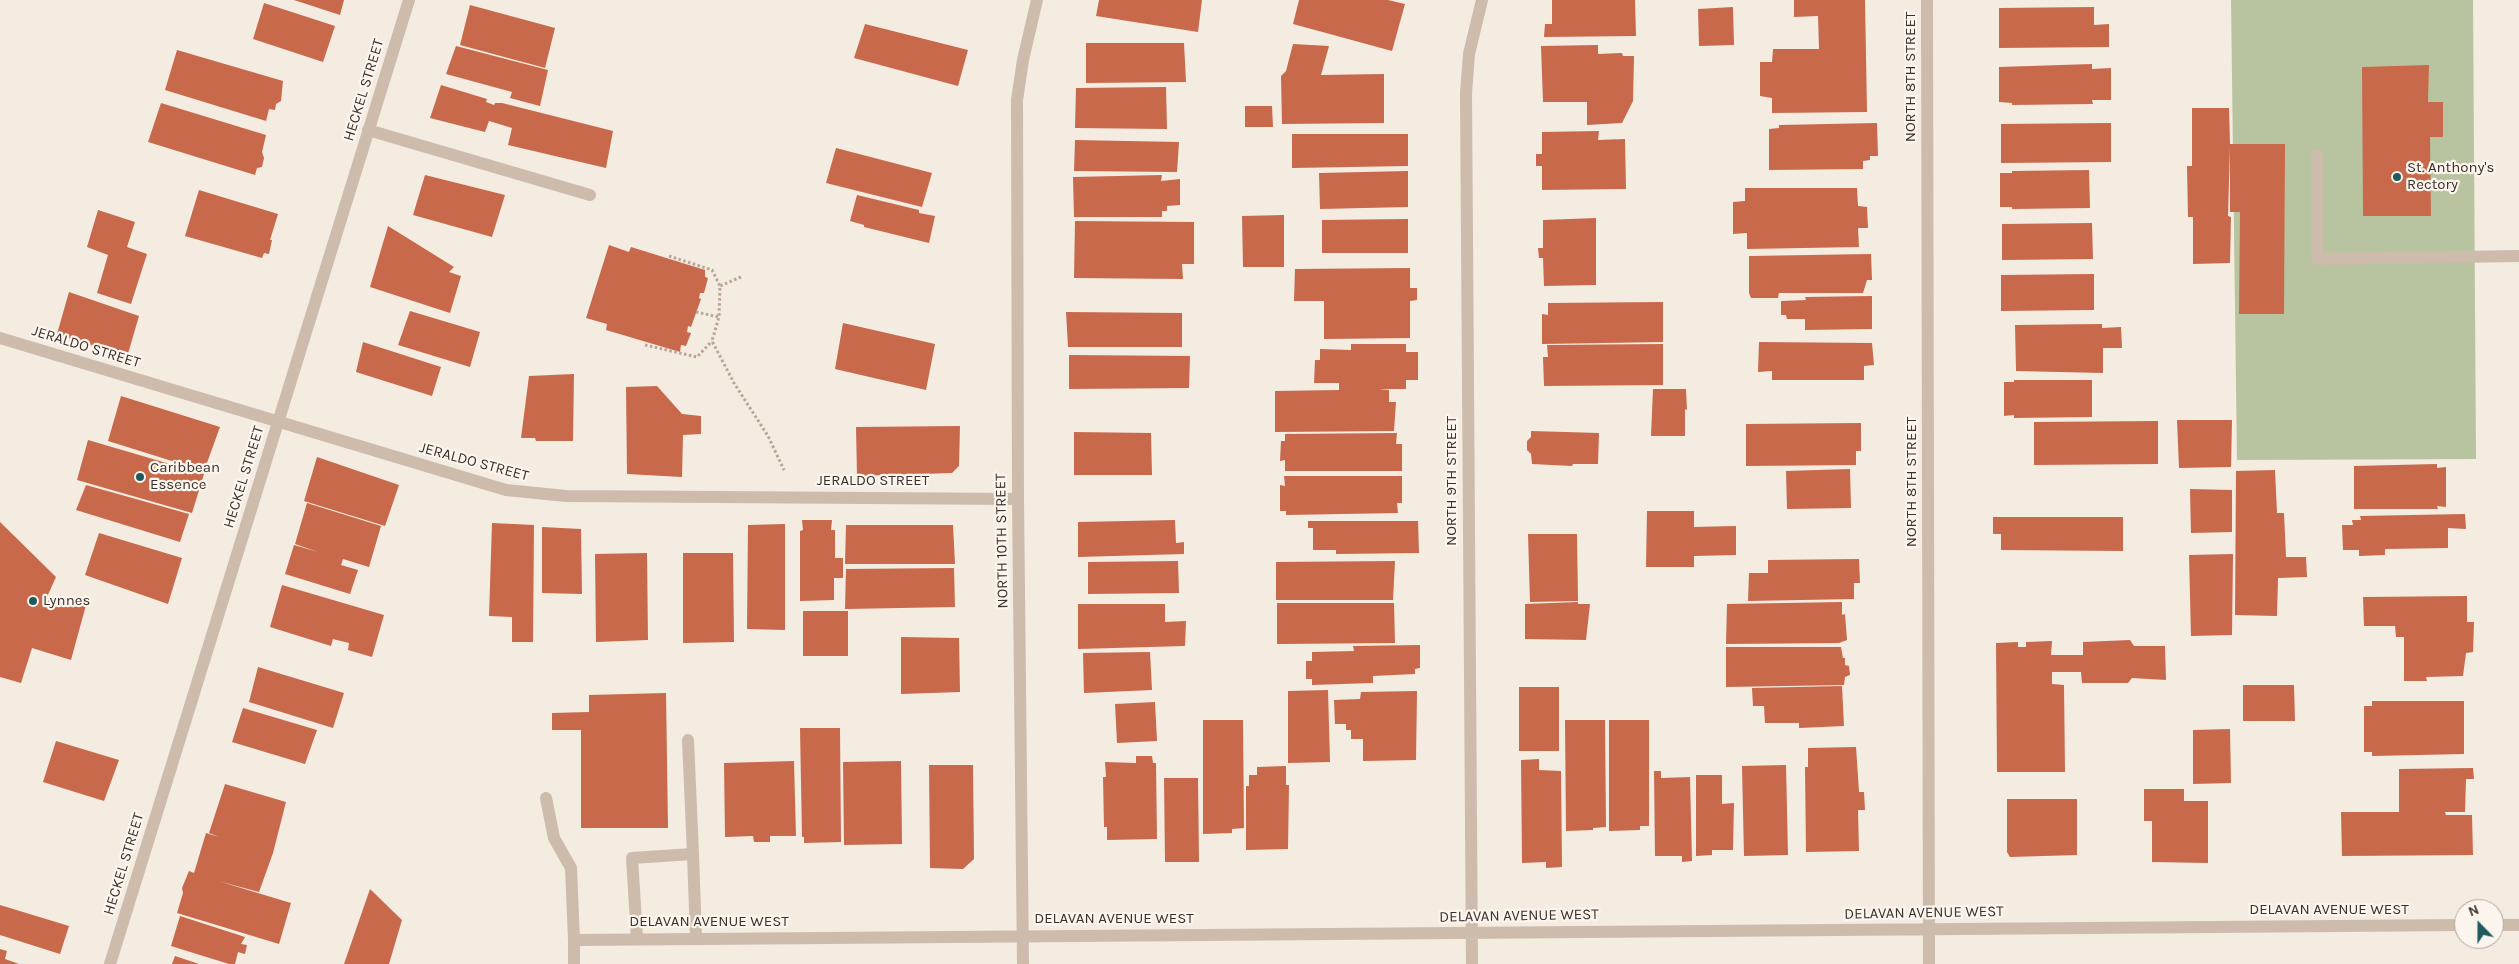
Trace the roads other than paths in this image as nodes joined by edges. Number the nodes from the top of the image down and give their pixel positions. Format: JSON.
{"nodes":[{"id":1,"x":409,"y":0,"type":"edge"},
{"id":2,"x":1038,"y":0,"type":"edge"},
{"id":3,"x":1482,"y":0,"type":"edge"},
{"id":4,"x":1927,"y":0,"type":"edge"},
{"id":5,"x":368,"y":130,"type":"junction"},
{"id":6,"x":2317,"y":155,"type":"dead end"},
{"id":7,"x":590,"y":195,"type":"dead end"},
{"id":8,"x":2519,"y":256,"type":"edge"},
{"id":9,"x":0,"y":338,"type":"edge"},
{"id":10,"x":278,"y":422,"type":"junction"},
{"id":11,"x":1018,"y":499,"type":"junction"},
{"id":12,"x":688,"y":740,"type":"dead end"},
{"id":13,"x":546,"y":798,"type":"dead end"},
{"id":14,"x":693,"y":854,"type":"junction"},
{"id":15,"x":2454,"y":925,"type":"edge"},
{"id":16,"x":2504,"y":925,"type":"edge"},
{"id":17,"x":2519,"y":925,"type":"edge"},
{"id":18,"x":1929,"y":929,"type":"junction"},
{"id":19,"x":1472,"y":933,"type":"junction"},
{"id":20,"x":1023,"y":936,"type":"junction"},
{"id":21,"x":637,"y":938,"type":"junction"},
{"id":22,"x":696,"y":938,"type":"junction"},
{"id":23,"x":574,"y":940,"type":"junction"},
{"id":24,"x":110,"y":964,"type":"edge"},
{"id":25,"x":574,"y":964,"type":"edge"},
{"id":26,"x":1023,"y":964,"type":"edge"},
{"id":27,"x":1472,"y":964,"type":"edge"},
{"id":28,"x":1929,"y":964,"type":"edge"}],
"edges":[{"from":1,"to":5,"type":"street","name":"HECKEL STREET"},
{"from":2,"to":11,"type":"street","name":"NORTH 10TH STREET"},
{"from":3,"to":19,"type":"street","name":"NORTH 9TH STREET"},
{"from":4,"to":18,"type":"street","name":"NORTH 8TH STREET"},
{"from":5,"to":7,"type":"street"},
{"from":5,"to":10,"type":"street","name":"HECKEL STREET"},
{"from":6,"to":8,"type":"street"},
{"from":9,"to":10,"type":"street","name":"JERALDO STREET"},
{"from":10,"to":11,"type":"street","name":"JERALDO STREET"},
{"from":10,"to":24,"type":"street","name":"HECKEL STREET"},
{"from":11,"to":20,"type":"street","name":"NORTH 10TH STREET"},
{"from":12,"to":14,"type":"street"},
{"from":13,"to":23,"type":"street"},
{"from":14,"to":21,"type":"street"},
{"from":14,"to":22,"type":"street"},
{"from":15,"to":18,"type":"street","name":"DELAVAN AVENUE WEST"},
{"from":16,"to":17,"type":"street"},
{"from":18,"to":19,"type":"street","name":"DELAVAN AVENUE WEST"},
{"from":18,"to":28,"type":"street","name":"NORTH 8TH STREET"},
{"from":19,"to":20,"type":"street","name":"DELAVAN AVENUE WEST"},
{"from":19,"to":27,"type":"street","name":"NORTH 9TH STREET"},
{"from":20,"to":22,"type":"street","name":"DELAVAN AVENUE WEST"},
{"from":20,"to":26,"type":"street","name":"NORTH 10TH STREET"},
{"from":21,"to":22,"type":"street","name":"DELAVAN AVENUE WEST"},
{"from":21,"to":23,"type":"street","name":"DELAVAN AVENUE WEST"},
{"from":23,"to":25,"type":"street"}]}
